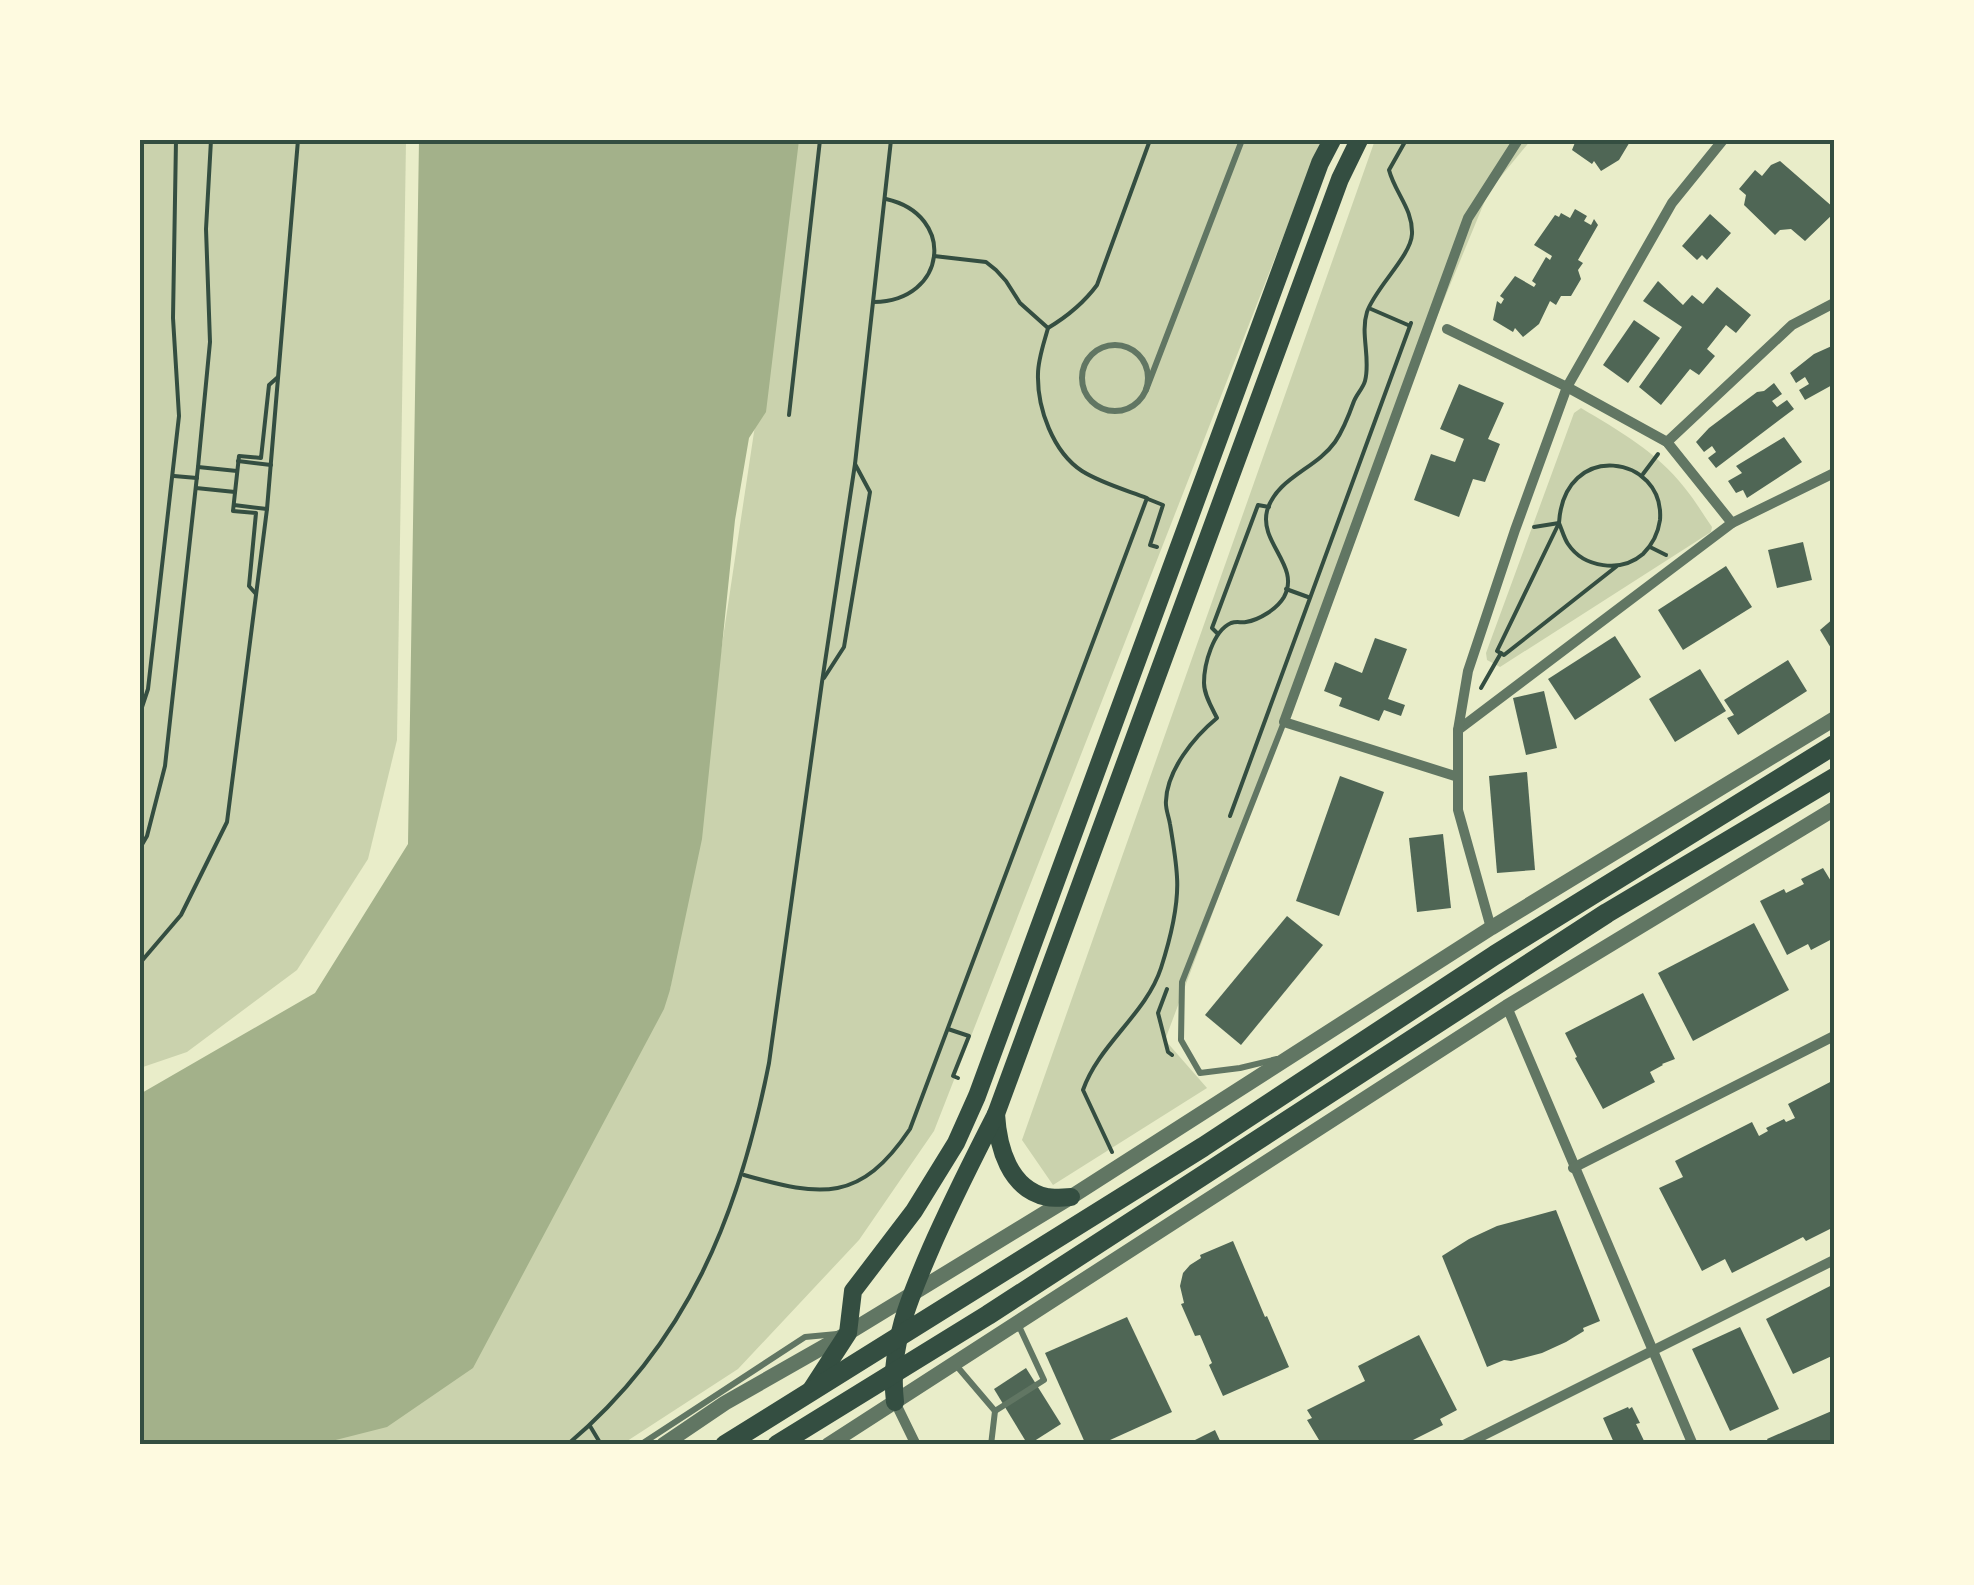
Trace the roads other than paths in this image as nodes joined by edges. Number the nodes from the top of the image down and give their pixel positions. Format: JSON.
{"nodes":[{"id":1,"x":1242,"y":140,"type":"edge"},
{"id":2,"x":1359,"y":140,"type":"edge"},
{"id":3,"x":1518,"y":140,"type":"edge"},
{"id":4,"x":1723,"y":140,"type":"edge"},
{"id":5,"x":1324,"y":152,"type":"edge"},
{"id":6,"x":1834,"y":303,"type":"edge"},
{"id":7,"x":1447,"y":329,"type":"dead end"},
{"id":8,"x":1567,"y":386,"type":"junction"},
{"id":9,"x":1146,"y":390,"type":"junction"},
{"id":10,"x":1666,"y":442,"type":"junction"},
{"id":11,"x":1834,"y":473,"type":"edge"},
{"id":12,"x":1732,"y":524,"type":"junction"},
{"id":13,"x":1834,"y":720,"type":"edge"},
{"id":14,"x":1284,"y":722,"type":"junction"},
{"id":15,"x":1458,"y":730,"type":"junction"},
{"id":16,"x":1834,"y":745,"type":"edge"},
{"id":17,"x":1458,"y":778,"type":"junction"},
{"id":18,"x":1834,"y":778,"type":"edge"},
{"id":19,"x":1834,"y":810,"type":"edge"},
{"id":20,"x":1490,"y":928,"type":"junction"},
{"id":21,"x":1507,"y":1008,"type":"junction"},
{"id":22,"x":1834,"y":1036,"type":"edge"},
{"id":23,"x":1294,"y":1055,"type":"junction"},
{"id":24,"x":996,"y":1114,"type":"junction"},
{"id":25,"x":1573,"y":1168,"type":"junction"},
{"id":26,"x":1071,"y":1197,"type":"junction"},
{"id":27,"x":1834,"y":1260,"type":"edge"},
{"id":28,"x":910,"y":1296,"type":"junction"},
{"id":29,"x":1017,"y":1323,"type":"junction"},
{"id":30,"x":848,"y":1333,"type":"junction"},
{"id":31,"x":897,"y":1337,"type":"junction"},
{"id":32,"x":1654,"y":1351,"type":"junction"},
{"id":33,"x":954,"y":1363,"type":"junction"},
{"id":34,"x":892,"y":1376,"type":"junction"},
{"id":35,"x":811,"y":1390,"type":"junction"},
{"id":36,"x":895,"y":1402,"type":"junction"},
{"id":37,"x":995,"y":1411,"type":"junction"},
{"id":38,"x":640,"y":1445,"type":"edge"},
{"id":39,"x":663,"y":1445,"type":"edge"},
{"id":40,"x":725,"y":1445,"type":"edge"},
{"id":41,"x":778,"y":1445,"type":"edge"},
{"id":42,"x":828,"y":1445,"type":"edge"},
{"id":43,"x":916,"y":1445,"type":"edge"},
{"id":44,"x":991,"y":1445,"type":"edge"},
{"id":45,"x":1464,"y":1445,"type":"edge"},
{"id":46,"x":1692,"y":1445,"type":"edge"}],
"edges":[{"from":1,"to":9,"type":"lane"},
{"from":2,"to":24,"type":"main road"},
{"from":3,"to":14,"type":"street"},
{"from":4,"to":8,"type":"street"},
{"from":5,"to":30,"type":"main road"},
{"from":6,"to":10,"type":"street"},
{"from":7,"to":8,"type":"street"},
{"from":8,"to":10,"type":"street"},
{"from":8,"to":15,"type":"street"},
{"from":9,"to":9,"type":"lane"},
{"from":10,"to":12,"type":"street"},
{"from":11,"to":12,"type":"street"},
{"from":12,"to":15,"type":"street"},
{"from":13,"to":20,"type":"street"},
{"from":14,"to":17,"type":"street"},
{"from":14,"to":23,"type":"lane"},
{"from":15,"to":17,"type":"street"},
{"from":16,"to":31,"type":"highway"},
{"from":17,"to":20,"type":"street"},
{"from":18,"to":34,"type":"highway"},
{"from":19,"to":21,"type":"street"},
{"from":20,"to":23,"type":"street"},
{"from":21,"to":25,"type":"street"},
{"from":21,"to":29,"type":"street"},
{"from":22,"to":25,"type":"street"},
{"from":23,"to":26,"type":"street"},
{"from":24,"to":26,"type":"main road"},
{"from":24,"to":28,"type":"main road"},
{"from":25,"to":32,"type":"street"},
{"from":26,"to":28,"type":"street"},
{"from":27,"to":32,"type":"street"},
{"from":28,"to":30,"type":"street"},
{"from":28,"to":31,"type":"main road"},
{"from":29,"to":33,"type":"street"},
{"from":29,"to":37,"type":"lane"},
{"from":30,"to":35,"type":"main road"},
{"from":30,"to":38,"type":"lane"},
{"from":30,"to":39,"type":"street"},
{"from":31,"to":34,"type":"main road"},
{"from":31,"to":35,"type":"highway"},
{"from":32,"to":45,"type":"street"},
{"from":32,"to":46,"type":"street"},
{"from":33,"to":36,"type":"street"},
{"from":33,"to":37,"type":"lane"},
{"from":34,"to":36,"type":"main road"},
{"from":34,"to":41,"type":"highway"},
{"from":35,"to":40,"type":"highway"},
{"from":36,"to":42,"type":"street"},
{"from":36,"to":43,"type":"street"},
{"from":37,"to":44,"type":"lane"}]}
